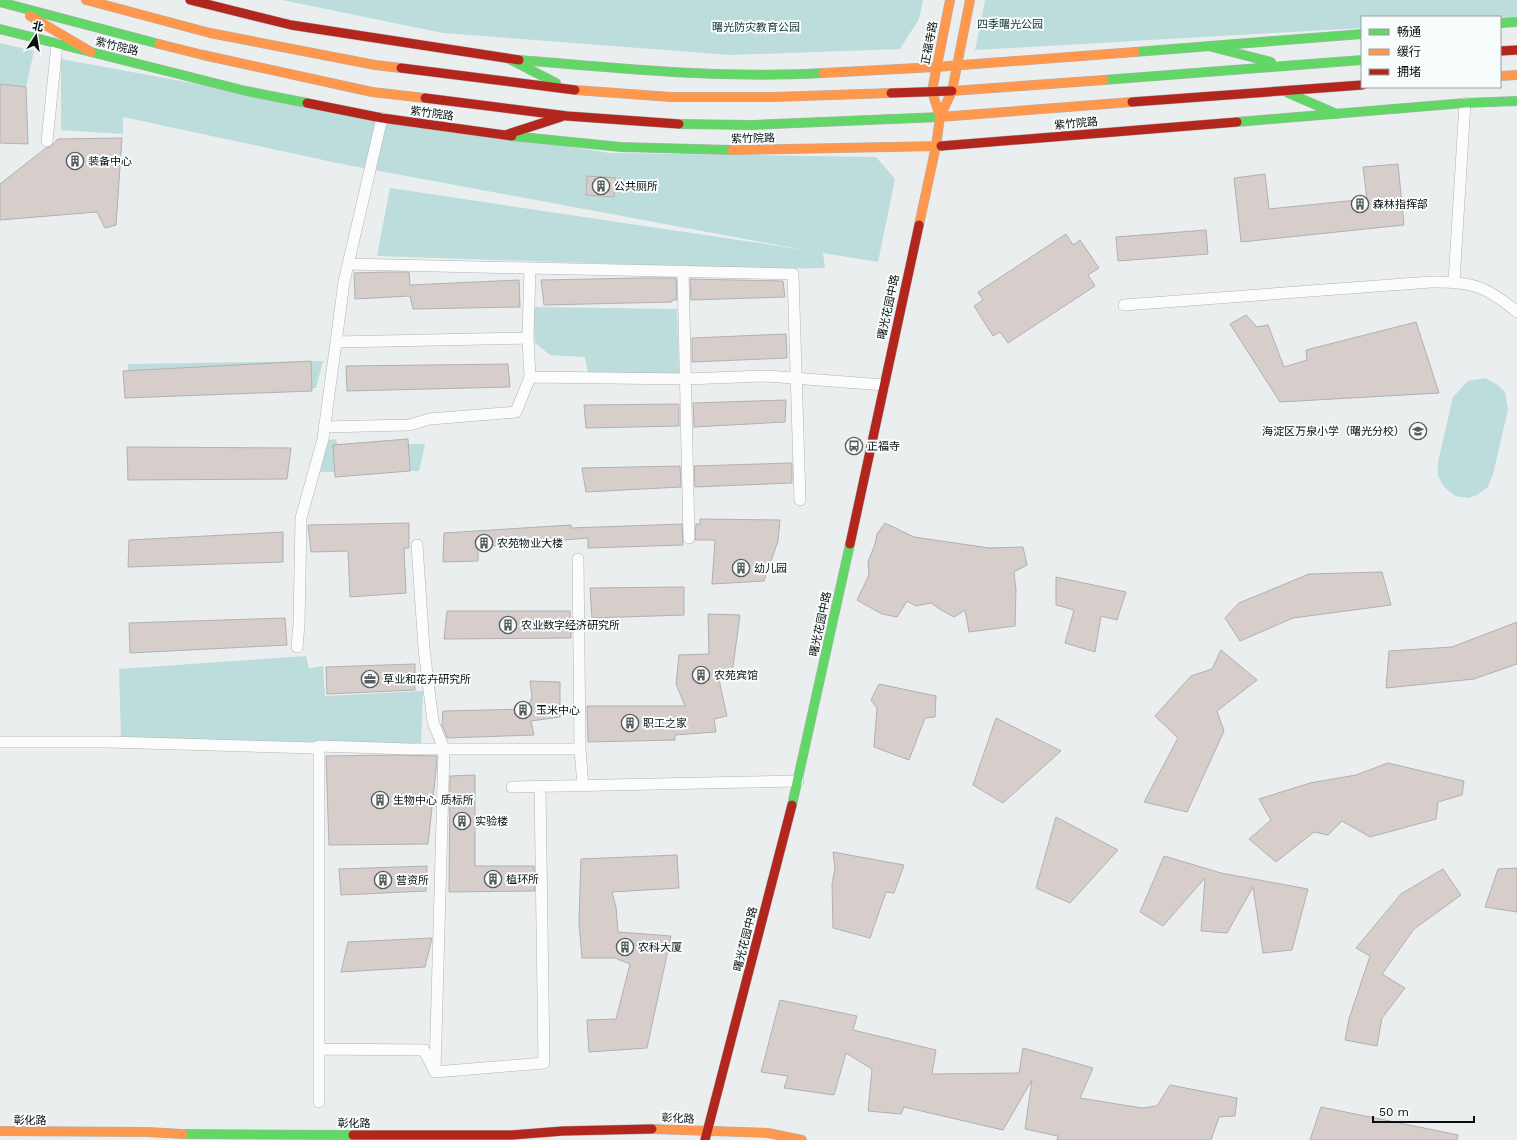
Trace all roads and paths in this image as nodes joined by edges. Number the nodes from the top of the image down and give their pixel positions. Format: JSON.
{"nodes":[{"id":1,"x":86,"y":0,"type":"edge"},
{"id":2,"x":190,"y":0,"type":"edge"},
{"id":3,"x":950,"y":0,"type":"edge"},
{"id":4,"x":970,"y":0,"type":"edge"},
{"id":5,"x":0,"y":2,"type":"edge"},
{"id":6,"x":12,"y":5,"type":"junction"},
{"id":7,"x":1517,"y":22,"type":"edge"},
{"id":8,"x":1501,"y":23,"type":"edge"},
{"id":9,"x":0,"y":29,"type":"edge"},
{"id":10,"x":1361,"y":34,"type":"edge"},
{"id":11,"x":57,"y":44,"type":"junction"},
{"id":12,"x":1208,"y":46,"type":"junction"},
{"id":13,"x":1517,"y":50,"type":"edge"},
{"id":14,"x":1501,"y":51,"type":"edge"},
{"id":15,"x":91,"y":52,"type":"junction"},
{"id":16,"x":510,"y":59,"type":"junction"},
{"id":17,"x":1361,"y":60,"type":"edge"},
{"id":18,"x":957,"y":66,"type":"junction"},
{"id":19,"x":1289,"y":66,"type":"junction"},
{"id":20,"x":936,"y":67,"type":"junction"},
{"id":21,"x":1517,"y":75,"type":"edge"},
{"id":22,"x":1501,"y":76,"type":"edge"},
{"id":23,"x":1361,"y":86,"type":"edge"},
{"id":24,"x":568,"y":89,"type":"junction"},
{"id":25,"x":932,"y":91,"type":"junction"},
{"id":26,"x":952,"y":91,"type":"junction"},
{"id":27,"x":1284,"y":91,"type":"junction"},
{"id":28,"x":1517,"y":101,"type":"edge"},
{"id":29,"x":1465,"y":103,"type":"junction"},
{"id":30,"x":1337,"y":114,"type":"junction"},
{"id":31,"x":567,"y":116,"type":"junction"},
{"id":32,"x":940,"y":117,"type":"junction"},
{"id":33,"x":382,"y":118,"type":"junction"},
{"id":34,"x":505,"y":135,"type":"junction"},
{"id":35,"x":47,"y":141,"type":"dead end"},
{"id":36,"x":936,"y":146,"type":"junction"},
{"id":37,"x":348,"y":264,"type":"junction"},
{"id":38,"x":530,"y":268,"type":"junction"},
{"id":39,"x":683,"y":271,"type":"junction"},
{"id":40,"x":1454,"y":282,"type":"junction"},
{"id":41,"x":1124,"y":306,"type":"dead end"},
{"id":42,"x":1517,"y":312,"type":"edge"},
{"id":43,"x":528,"y":338,"type":"junction"},
{"id":44,"x":336,"y":342,"type":"junction"},
{"id":45,"x":530,"y":377,"type":"junction"},
{"id":46,"x":686,"y":379,"type":"junction"},
{"id":47,"x":797,"y":379,"type":"junction"},
{"id":48,"x":884,"y":385,"type":"junction"},
{"id":49,"x":324,"y":427,"type":"junction"},
{"id":50,"x":800,"y":500,"type":"dead end"},
{"id":51,"x":689,"y":538,"type":"dead end"},
{"id":52,"x":417,"y":545,"type":"dead end"},
{"id":53,"x":578,"y":559,"type":"dead end"},
{"id":54,"x":297,"y":647,"type":"dead end"},
{"id":55,"x":0,"y":742,"type":"edge"},
{"id":56,"x":319,"y":746,"type":"junction"},
{"id":57,"x":444,"y":749,"type":"junction"},
{"id":58,"x":580,"y":749,"type":"junction"},
{"id":59,"x":798,"y":781,"type":"junction"},
{"id":60,"x":583,"y":786,"type":"junction"},
{"id":61,"x":512,"y":787,"type":"dead end"},
{"id":62,"x":540,"y":787,"type":"junction"},
{"id":63,"x":319,"y":1049,"type":"junction"},
{"id":64,"x":435,"y":1072,"type":"junction"},
{"id":65,"x":319,"y":1102,"type":"dead end"},
{"id":66,"x":0,"y":1132,"type":"edge"},
{"id":67,"x":178,"y":1137,"type":"edge"},
{"id":68,"x":708,"y":1138,"type":"edge"},
{"id":69,"x":689,"y":1140,"type":"edge"},
{"id":70,"x":802,"y":1140,"type":"edge"}],
"edges":[{"from":1,"to":24,"type":"main road"},
{"from":2,"to":16,"type":"main road"},
{"from":3,"to":20,"type":"main road","name":"正福寺路"},
{"from":4,"to":18,"type":"main road"},
{"from":5,"to":6,"type":"main road","name":"紫竹院路"},
{"from":6,"to":15,"type":"main road"},
{"from":6,"to":31,"type":"main road","name":"紫竹院路"},
{"from":7,"to":8,"type":"main road"},
{"from":9,"to":11,"type":"main road","name":"紫竹院路"},
{"from":10,"to":12,"type":"main road"},
{"from":11,"to":15,"type":"main road","name":"紫竹院路"},
{"from":11,"to":35,"type":"street"},
{"from":12,"to":18,"type":"main road"},
{"from":12,"to":19,"type":"main road"},
{"from":13,"to":14,"type":"main road"},
{"from":15,"to":33,"type":"main road","name":"紫竹院路"},
{"from":16,"to":20,"type":"main road"},
{"from":16,"to":24,"type":"main road"},
{"from":17,"to":19,"type":"main road"},
{"from":18,"to":20,"type":"main road"},
{"from":18,"to":26,"type":"main road"},
{"from":19,"to":26,"type":"main road"},
{"from":20,"to":25,"type":"main road","name":"正福寺路"},
{"from":21,"to":22,"type":"main road"},
{"from":23,"to":27,"type":"main road","name":"紫竹院路"},
{"from":24,"to":25,"type":"main road"},
{"from":25,"to":26,"type":"main road"},
{"from":25,"to":32,"type":"main road"},
{"from":26,"to":32,"type":"main road"},
{"from":27,"to":30,"type":"main road"},
{"from":27,"to":32,"type":"main road","name":"紫竹院路"},
{"from":28,"to":29,"type":"main road","name":"紫竹院路"},
{"from":29,"to":30,"type":"main road","name":"紫竹院路"},
{"from":29,"to":40,"type":"street"},
{"from":30,"to":36,"type":"main road","name":"紫竹院路"},
{"from":31,"to":32,"type":"main road","name":"紫竹院路"},
{"from":31,"to":34,"type":"main road"},
{"from":32,"to":36,"type":"main road","name":"曙光花园中路"},
{"from":33,"to":34,"type":"main road","name":"紫竹院路"},
{"from":33,"to":37,"type":"street"},
{"from":34,"to":36,"type":"main road","name":"紫竹院路"},
{"from":36,"to":48,"type":"main road","name":"曙光花园中路"},
{"from":37,"to":38,"type":"street"},
{"from":37,"to":44,"type":"street"},
{"from":38,"to":39,"type":"street"},
{"from":38,"to":43,"type":"street"},
{"from":39,"to":46,"type":"street"},
{"from":39,"to":47,"type":"street"},
{"from":40,"to":41,"type":"street"},
{"from":40,"to":42,"type":"street"},
{"from":43,"to":44,"type":"street"},
{"from":43,"to":45,"type":"street"},
{"from":44,"to":49,"type":"street"},
{"from":45,"to":46,"type":"street"},
{"from":45,"to":49,"type":"street"},
{"from":46,"to":47,"type":"street"},
{"from":46,"to":51,"type":"street"},
{"from":47,"to":48,"type":"street"},
{"from":47,"to":50,"type":"street"},
{"from":48,"to":59,"type":"main road","name":"曙光花园中路"},
{"from":49,"to":54,"type":"street"},
{"from":52,"to":57,"type":"street"},
{"from":53,"to":58,"type":"street"},
{"from":55,"to":56,"type":"street"},
{"from":56,"to":57,"type":"street"},
{"from":56,"to":63,"type":"street"},
{"from":57,"to":58,"type":"street"},
{"from":57,"to":64,"type":"street"},
{"from":58,"to":60,"type":"street"},
{"from":59,"to":60,"type":"street"},
{"from":59,"to":68,"type":"main road","name":"曙光花园中路"},
{"from":60,"to":62,"type":"street"},
{"from":61,"to":62,"type":"street"},
{"from":62,"to":64,"type":"street"},
{"from":63,"to":64,"type":"street"},
{"from":63,"to":65,"type":"street"},
{"from":66,"to":67,"type":"main road","name":"彰化路"},
{"from":67,"to":68,"type":"main road","name":"彰化路"},
{"from":68,"to":69,"type":"main road","name":"彰化路"},
{"from":68,"to":70,"type":"main road","name":"彰化路"}]}
